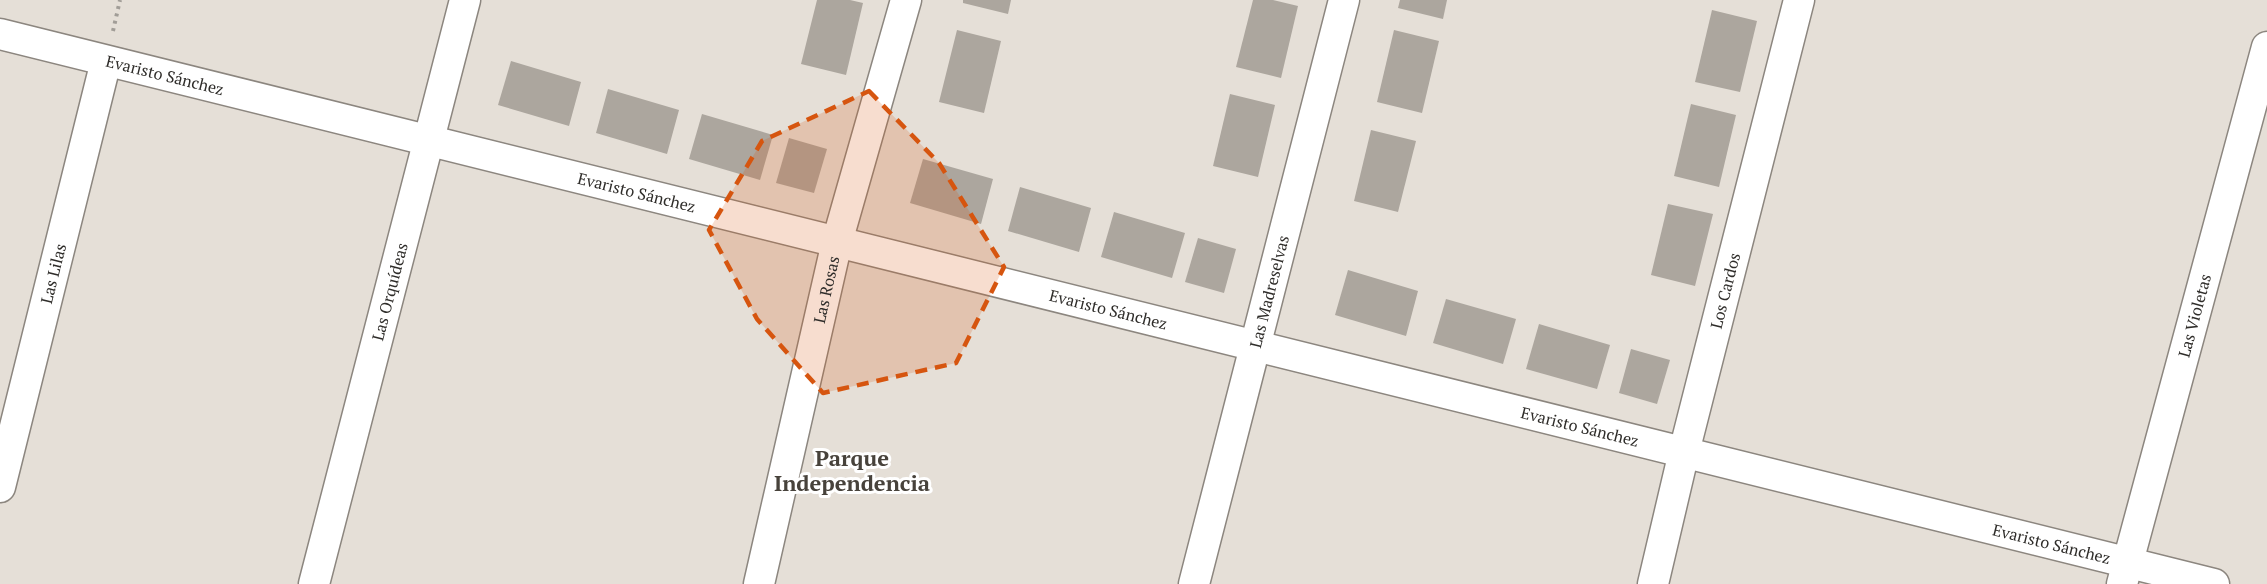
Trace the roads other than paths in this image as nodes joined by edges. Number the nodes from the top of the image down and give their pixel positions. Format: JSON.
{"nodes":[{"id":1,"x":465,"y":0,"type":"edge"},
{"id":2,"x":906,"y":0,"type":"edge"},
{"id":3,"x":1344,"y":0,"type":"edge"},
{"id":4,"x":1799,"y":0,"type":"edge"},
{"id":5,"x":0,"y":34,"type":"edge"},
{"id":6,"x":2267,"y":47,"type":"edge"},
{"id":7,"x":106,"y":61,"type":"junction"},
{"id":8,"x":430,"y":141,"type":"junction"},
{"id":9,"x":837,"y":242,"type":"junction"},
{"id":10,"x":1255,"y":346,"type":"junction"},
{"id":11,"x":1684,"y":452,"type":"junction"},
{"id":12,"x":0,"y":487,"type":"edge"},
{"id":13,"x":2125,"y":573,"type":"edge"},
{"id":14,"x":314,"y":584,"type":"edge"},
{"id":15,"x":759,"y":584,"type":"edge"},
{"id":16,"x":1194,"y":584,"type":"edge"},
{"id":17,"x":1653,"y":584,"type":"edge"},
{"id":18,"x":2214,"y":584,"type":"edge"}],
"edges":[{"from":1,"to":8,"type":"street","name":"Las Orquídeas"},
{"from":2,"to":9,"type":"street","name":"Las Rosas"},
{"from":3,"to":10,"type":"street","name":"Las Madreselvas"},
{"from":4,"to":11,"type":"street","name":"Los Cardos"},
{"from":5,"to":7,"type":"street","name":"Evaristo Sánchez"},
{"from":6,"to":13,"type":"street","name":"Las Violetas"},
{"from":7,"to":8,"type":"street","name":"Evaristo Sánchez"},
{"from":7,"to":12,"type":"street","name":"Las Lilas"},
{"from":8,"to":9,"type":"street","name":"Evaristo Sánchez"},
{"from":8,"to":14,"type":"street","name":"Las Orquídeas"},
{"from":9,"to":10,"type":"street","name":"Evaristo Sánchez"},
{"from":9,"to":15,"type":"street","name":"Las Rosas"},
{"from":10,"to":11,"type":"street","name":"Evaristo Sánchez"},
{"from":10,"to":16,"type":"street","name":"Las Madreselvas"},
{"from":11,"to":13,"type":"street","name":"Evaristo Sánchez"},
{"from":11,"to":17,"type":"street","name":"Los Cardos"},
{"from":13,"to":18,"type":"street","name":"Evaristo Sánchez"}]}
